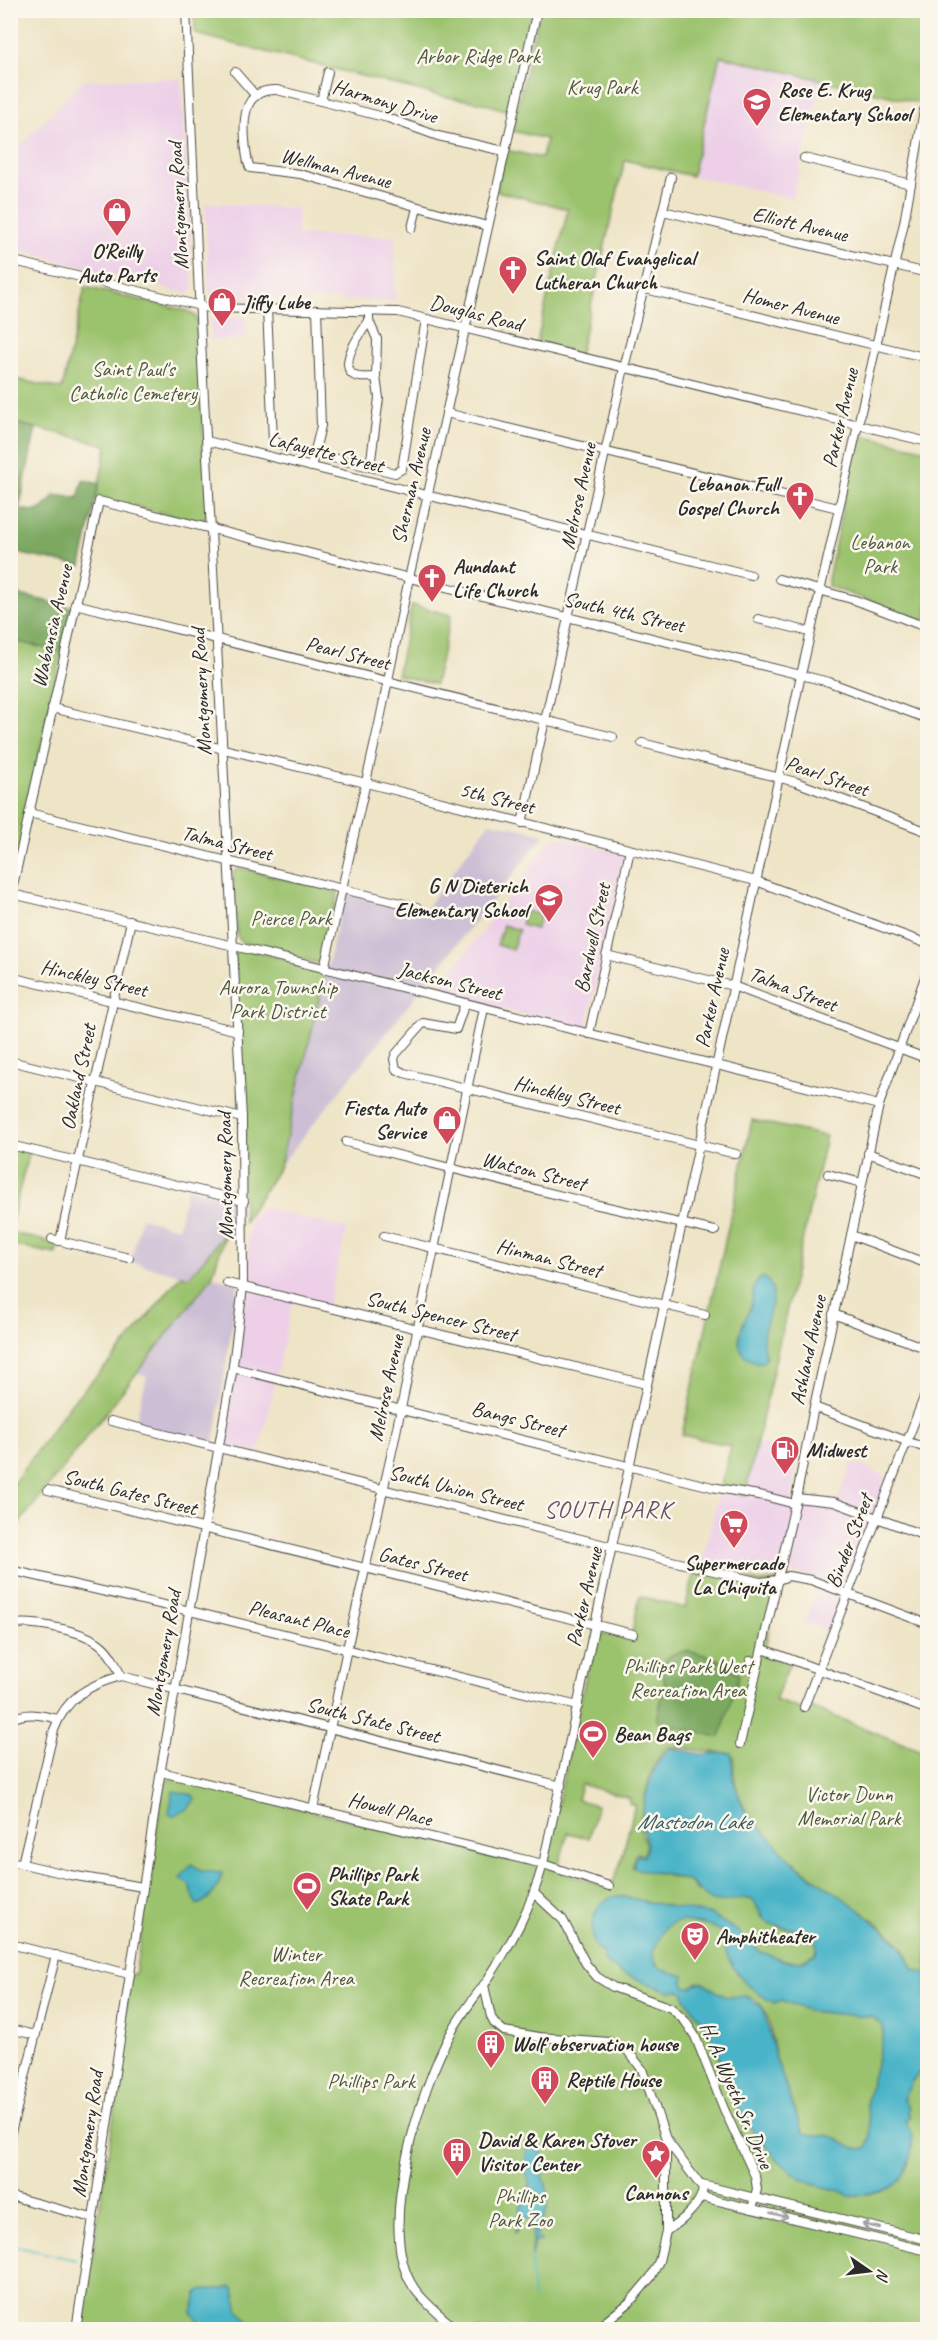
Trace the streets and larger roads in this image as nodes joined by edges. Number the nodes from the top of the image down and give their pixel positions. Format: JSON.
{"nodes":[{"id":1,"x":186,"y":10,"type":"edge"},
{"id":2,"x":537,"y":10,"type":"edge"},
{"id":3,"x":235,"y":72,"type":"dead end"},
{"id":4,"x":328,"y":72,"type":"dead end"},
{"id":5,"x":256,"y":96,"type":"junction"},
{"id":6,"x":321,"y":101,"type":"junction"},
{"id":7,"x":924,"y":110,"type":"dead end"},
{"id":8,"x":504,"y":151,"type":"junction"},
{"id":9,"x":804,"y":158,"type":"dead end"},
{"id":10,"x":671,"y":177,"type":"dead end"},
{"id":11,"x":911,"y":184,"type":"junction"},
{"id":12,"x":417,"y":208,"type":"junction"},
{"id":13,"x":663,"y":211,"type":"junction"},
{"id":14,"x":487,"y":226,"type":"junction"},
{"id":15,"x":412,"y":228,"type":"dead end"},
{"id":16,"x":10,"y":260,"type":"edge"},
{"id":17,"x":894,"y":265,"type":"junction"},
{"id":18,"x":927,"y":273,"type":"edge"},
{"id":19,"x":645,"y":290,"type":"junction"},
{"id":20,"x":201,"y":306,"type":"junction"},
{"id":21,"x":267,"y":309,"type":"junction"},
{"id":22,"x":316,"y":310,"type":"junction"},
{"id":23,"x":369,"y":312,"type":"junction"},
{"id":24,"x":426,"y":319,"type":"junction"},
{"id":25,"x":369,"y":321,"type":"junction"},
{"id":26,"x":465,"y":329,"type":"junction"},
{"id":27,"x":876,"y":345,"type":"junction"},
{"id":28,"x":927,"y":358,"type":"edge"},
{"id":29,"x":624,"y":368,"type":"junction"},
{"id":30,"x":376,"y":377,"type":"junction"},
{"id":31,"x":446,"y":413,"type":"junction"},
{"id":32,"x":857,"y":425,"type":"junction"},
{"id":33,"x":207,"y":441,"type":"junction"},
{"id":34,"x":927,"y":442,"type":"edge"},
{"id":35,"x":606,"y":452,"type":"junction"},
{"id":36,"x":314,"y":454,"type":"junction"},
{"id":37,"x":311,"y":466,"type":"junction"},
{"id":38,"x":370,"y":467,"type":"junction"},
{"id":39,"x":428,"y":495,"type":"junction"},
{"id":40,"x":99,"y":501,"type":"joint"},
{"id":41,"x":838,"y":508,"type":"junction"},
{"id":42,"x":212,"y":529,"type":"junction"},
{"id":43,"x":588,"y":534,"type":"junction"},
{"id":44,"x":751,"y":575,"type":"dead end"},
{"id":45,"x":409,"y":578,"type":"junction"},
{"id":46,"x":779,"y":579,"type":"dead end"},
{"id":47,"x":820,"y":589,"type":"junction"},
{"id":48,"x":75,"y":604,"type":"junction"},
{"id":49,"x":569,"y":618,"type":"junction"},
{"id":50,"x":758,"y":619,"type":"dead end"},
{"id":51,"x":927,"y":628,"type":"edge"},
{"id":52,"x":810,"y":632,"type":"junction"},
{"id":53,"x":217,"y":640,"type":"junction"},
{"id":54,"x":801,"y":675,"type":"junction"},
{"id":55,"x":388,"y":681,"type":"junction"},
{"id":56,"x":52,"y":708,"type":"junction"},
{"id":57,"x":927,"y":718,"type":"edge"},
{"id":58,"x":546,"y":720,"type":"junction"},
{"id":59,"x":614,"y":737,"type":"dead end"},
{"id":60,"x":642,"y":743,"type":"dead end"},
{"id":61,"x":223,"y":750,"type":"junction"},
{"id":62,"x":778,"y":778,"type":"junction"},
{"id":63,"x":366,"y":783,"type":"junction"},
{"id":64,"x":29,"y":813,"type":"junction"},
{"id":65,"x":522,"y":823,"type":"junction"},
{"id":66,"x":927,"y":832,"type":"edge"},
{"id":67,"x":630,"y":850,"type":"junction"},
{"id":68,"x":228,"y":862,"type":"junction"},
{"id":69,"x":756,"y":881,"type":"junction"},
{"id":70,"x":343,"y":889,"type":"junction"},
{"id":71,"x":11,"y":896,"type":"edge"},
{"id":72,"x":417,"y":907,"type":"dead end"},
{"id":73,"x":131,"y":921,"type":"junction"},
{"id":74,"x":927,"y":944,"type":"edge"},
{"id":75,"x":234,"y":946,"type":"junction"},
{"id":76,"x":606,"y":955,"type":"junction"},
{"id":77,"x":324,"y":969,"type":"junction"},
{"id":78,"x":927,"y":969,"type":"edge"},
{"id":79,"x":10,"y":977,"type":"edge"},
{"id":80,"x":733,"y":986,"type":"junction"},
{"id":81,"x":113,"y":1001,"type":"junction"},
{"id":82,"x":465,"y":1003,"type":"junction"},
{"id":83,"x":484,"y":1008,"type":"junction"},
{"id":84,"x":238,"y":1031,"type":"junction"},
{"id":85,"x":589,"y":1034,"type":"junction"},
{"id":86,"x":899,"y":1048,"type":"junction"},
{"id":87,"x":927,"y":1059,"type":"edge"},
{"id":88,"x":10,"y":1061,"type":"edge"},
{"id":89,"x":715,"y":1065,"type":"junction"},
{"id":90,"x":96,"y":1081,"type":"junction"},
{"id":91,"x":467,"y":1089,"type":"junction"},
{"id":92,"x":879,"y":1105,"type":"junction"},
{"id":93,"x":242,"y":1118,"type":"junction"},
{"id":94,"x":346,"y":1142,"type":"dead end"},
{"id":95,"x":698,"y":1144,"type":"junction"},
{"id":96,"x":10,"y":1145,"type":"edge"},
{"id":97,"x":868,"y":1153,"type":"junction"},
{"id":98,"x":736,"y":1154,"type":"dead end"},
{"id":99,"x":78,"y":1161,"type":"junction"},
{"id":100,"x":451,"y":1168,"type":"junction"},
{"id":101,"x":828,"y":1173,"type":"dead end"},
{"id":102,"x":927,"y":1175,"type":"edge"},
{"id":103,"x":862,"y":1183,"type":"junction"},
{"id":104,"x":244,"y":1201,"type":"junction"},
{"id":105,"x":681,"y":1223,"type":"junction"},
{"id":106,"x":715,"y":1231,"type":"dead end"},
{"id":107,"x":851,"y":1235,"type":"junction"},
{"id":108,"x":384,"y":1236,"type":"dead end"},
{"id":109,"x":434,"y":1247,"type":"junction"},
{"id":110,"x":129,"y":1258,"type":"dead end"},
{"id":111,"x":927,"y":1264,"type":"edge"},
{"id":112,"x":227,"y":1283,"type":"dead end"},
{"id":113,"x":243,"y":1287,"type":"junction"},
{"id":114,"x":663,"y":1305,"type":"junction"},
{"id":115,"x":833,"y":1314,"type":"junction"},
{"id":116,"x":705,"y":1315,"type":"dead end"},
{"id":117,"x":417,"y":1328,"type":"junction"},
{"id":118,"x":927,"y":1349,"type":"edge"},
{"id":119,"x":232,"y":1368,"type":"junction"},
{"id":120,"x":646,"y":1384,"type":"junction"},
{"id":121,"x":927,"y":1387,"type":"edge"},
{"id":122,"x":814,"y":1407,"type":"junction"},
{"id":123,"x":400,"y":1408,"type":"junction"},
{"id":124,"x":111,"y":1421,"type":"dead end"},
{"id":125,"x":906,"y":1441,"type":"junction"},
{"id":126,"x":218,"y":1448,"type":"junction"},
{"id":127,"x":927,"y":1449,"type":"edge"},
{"id":128,"x":630,"y":1466,"type":"junction"},
{"id":129,"x":382,"y":1488,"type":"junction"},
{"id":130,"x":48,"y":1490,"type":"dead end"},
{"id":131,"x":796,"y":1501,"type":"junction"},
{"id":132,"x":877,"y":1518,"type":"junction"},
{"id":133,"x":204,"y":1528,"type":"junction"},
{"id":134,"x":927,"y":1538,"type":"edge"},
{"id":135,"x":613,"y":1547,"type":"junction"},
{"id":136,"x":366,"y":1568,"type":"junction"},
{"id":137,"x":10,"y":1570,"type":"edge"},
{"id":138,"x":778,"y":1580,"type":"junction"},
{"id":139,"x":849,"y":1593,"type":"junction"},
{"id":140,"x":190,"y":1611,"type":"junction"},
{"id":141,"x":927,"y":1624,"type":"edge"},
{"id":142,"x":10,"y":1625,"type":"edge"},
{"id":143,"x":596,"y":1625,"type":"junction"},
{"id":144,"x":633,"y":1634,"type":"dead end"},
{"id":145,"x":347,"y":1648,"type":"junction"},
{"id":146,"x":763,"y":1649,"type":"junction"},
{"id":147,"x":750,"y":1662,"type":"dead end"},
{"id":148,"x":759,"y":1663,"type":"junction"},
{"id":149,"x":819,"y":1669,"type":"junction"},
{"id":150,"x":121,"y":1676,"type":"junction"},
{"id":151,"x":175,"y":1690,"type":"junction"},
{"id":152,"x":578,"y":1706,"type":"junction"},
{"id":153,"x":804,"y":1707,"type":"dead end"},
{"id":154,"x":927,"y":1710,"type":"edge"},
{"id":155,"x":58,"y":1719,"type":"junction"},
{"id":156,"x":10,"y":1720,"type":"edge"},
{"id":157,"x":331,"y":1728,"type":"junction"},
{"id":158,"x":740,"y":1744,"type":"dead end"},
{"id":159,"x":161,"y":1772,"type":"junction"},
{"id":160,"x":561,"y":1786,"type":"junction"},
{"id":161,"x":314,"y":1809,"type":"junction"},
{"id":162,"x":10,"y":1861,"type":"edge"},
{"id":163,"x":22,"y":1864,"type":"junction"},
{"id":164,"x":543,"y":1864,"type":"junction"},
{"id":165,"x":609,"y":1886,"type":"dead end"},
{"id":166,"x":143,"y":1887,"type":"junction"},
{"id":167,"x":535,"y":1894,"type":"junction"},
{"id":168,"x":10,"y":1944,"type":"edge"},
{"id":169,"x":56,"y":1955,"type":"junction"},
{"id":170,"x":129,"y":1974,"type":"junction"},
{"id":171,"x":484,"y":1985,"type":"junction"},
{"id":172,"x":10,"y":2029,"type":"edge"},
{"id":173,"x":35,"y":2035,"type":"junction"},
{"id":174,"x":13,"y":2115,"type":"edge"},
{"id":175,"x":10,"y":2136,"type":"edge"},
{"id":176,"x":666,"y":2139,"type":"junction"},
{"id":177,"x":702,"y":2185,"type":"junction"},
{"id":178,"x":10,"y":2196,"type":"edge"},
{"id":179,"x":702,"y":2197,"type":"junction"},
{"id":180,"x":754,"y":2198,"type":"junction"},
{"id":181,"x":752,"y":2209,"type":"junction"},
{"id":182,"x":92,"y":2218,"type":"junction"},
{"id":183,"x":666,"y":2231,"type":"junction"},
{"id":184,"x":900,"y":2233,"type":"junction"},
{"id":185,"x":927,"y":2240,"type":"edge"},
{"id":186,"x":897,"y":2244,"type":"junction"},
{"id":187,"x":927,"y":2251,"type":"edge"},
{"id":188,"x":76,"y":2330,"type":"edge"},
{"id":189,"x":457,"y":2330,"type":"edge"},
{"id":190,"x":595,"y":2330,"type":"edge"}],
"edges":[{"from":1,"to":20,"type":"street","name":"Montgomery Road"},
{"from":2,"to":8,"type":"street","name":"Sherman Avenue"},
{"from":3,"to":5,"type":"street"},
{"from":4,"to":6,"type":"street"},
{"from":5,"to":6,"type":"street","name":"Harmony Drive"},
{"from":5,"to":12,"type":"street","name":"Wellman Avenue"},
{"from":6,"to":8,"type":"street","name":"Harmony Drive"},
{"from":7,"to":11,"type":"street","name":"Parker Avenue"},
{"from":8,"to":14,"type":"street","name":"Sherman Avenue"},
{"from":9,"to":11,"type":"street"},
{"from":10,"to":13,"type":"street","name":"Melrose Avenue"},
{"from":11,"to":17,"type":"street","name":"Parker Avenue"},
{"from":12,"to":14,"type":"street","name":"Wellman Avenue"},
{"from":12,"to":15,"type":"street"},
{"from":13,"to":17,"type":"street","name":"Elliott Avenue"},
{"from":13,"to":19,"type":"street","name":"Melrose Avenue"},
{"from":14,"to":26,"type":"street","name":"Sherman Avenue"},
{"from":16,"to":20,"type":"street","name":"Douglas Road"},
{"from":17,"to":18,"type":"street","name":"Elliott Avenue"},
{"from":17,"to":27,"type":"street","name":"Parker Avenue"},
{"from":19,"to":27,"type":"street","name":"Homer Avenue"},
{"from":19,"to":29,"type":"street","name":"Melrose Avenue"},
{"from":20,"to":21,"type":"street","name":"Douglas Road"},
{"from":20,"to":33,"type":"street","name":"Montgomery Road"},
{"from":21,"to":22,"type":"street","name":"Douglas Road"},
{"from":21,"to":36,"type":"street"},
{"from":22,"to":23,"type":"street","name":"Douglas Road"},
{"from":22,"to":36,"type":"street"},
{"from":23,"to":24,"type":"street","name":"Douglas Road"},
{"from":23,"to":25,"type":"street"},
{"from":24,"to":26,"type":"street","name":"Douglas Road"},
{"from":24,"to":38,"type":"street"},
{"from":25,"to":30,"type":"street"},
{"from":25,"to":30,"type":"street"},
{"from":26,"to":29,"type":"street","name":"Douglas Road"},
{"from":26,"to":31,"type":"street","name":"Sherman Avenue"},
{"from":27,"to":28,"type":"street","name":"Homer Avenue"},
{"from":27,"to":32,"type":"street","name":"Parker Avenue"},
{"from":29,"to":32,"type":"street","name":"Douglas Road"},
{"from":29,"to":35,"type":"street","name":"Melrose Avenue"},
{"from":30,"to":38,"type":"street"},
{"from":31,"to":35,"type":"street"},
{"from":31,"to":39,"type":"street","name":"Sherman Avenue"},
{"from":32,"to":34,"type":"street","name":"Douglas Road"},
{"from":32,"to":41,"type":"street","name":"Parker Avenue"},
{"from":33,"to":37,"type":"street","name":"Lafayette Street"},
{"from":33,"to":42,"type":"street","name":"Montgomery Road"},
{"from":35,"to":41,"type":"street"},
{"from":35,"to":43,"type":"street","name":"Melrose Avenue"},
{"from":36,"to":37,"type":"street"},
{"from":36,"to":38,"type":"street"},
{"from":37,"to":39,"type":"street","name":"Lafayette Street"},
{"from":39,"to":43,"type":"street","name":"Lafayette Street"},
{"from":39,"to":45,"type":"street","name":"Sherman Avenue"},
{"from":40,"to":42,"type":"street","name":"South 4th Street"},
{"from":40,"to":48,"type":"street","name":"Wabansia Avenue"},
{"from":41,"to":47,"type":"street","name":"Parker Avenue"},
{"from":42,"to":45,"type":"street","name":"South 4th Street"},
{"from":42,"to":53,"type":"street","name":"Montgomery Road"},
{"from":43,"to":44,"type":"street","name":"Lafayette Street"},
{"from":43,"to":49,"type":"street","name":"Melrose Avenue"},
{"from":45,"to":49,"type":"street","name":"South 4th Street"},
{"from":45,"to":55,"type":"street","name":"Sherman Avenue"},
{"from":46,"to":47,"type":"street"},
{"from":47,"to":51,"type":"street"},
{"from":47,"to":52,"type":"street","name":"Parker Avenue"},
{"from":48,"to":53,"type":"street","name":"Pearl Street"},
{"from":48,"to":56,"type":"street","name":"Wabansia Avenue"},
{"from":49,"to":54,"type":"street","name":"South 4th Street"},
{"from":49,"to":58,"type":"street","name":"Melrose Avenue"},
{"from":50,"to":52,"type":"street"},
{"from":52,"to":54,"type":"street","name":"Parker Avenue"},
{"from":53,"to":55,"type":"street","name":"Pearl Street"},
{"from":53,"to":61,"type":"street","name":"Montgomery Road"},
{"from":54,"to":57,"type":"street","name":"South 4th Street"},
{"from":54,"to":62,"type":"street","name":"Parker Avenue"},
{"from":55,"to":58,"type":"street","name":"Pearl Street"},
{"from":55,"to":63,"type":"street","name":"Sherman Avenue"},
{"from":56,"to":61,"type":"street","name":"5th Street"},
{"from":56,"to":64,"type":"street","name":"Wabansia Avenue"},
{"from":58,"to":59,"type":"street","name":"Pearl Street"},
{"from":58,"to":65,"type":"street","name":"Melrose Avenue"},
{"from":60,"to":62,"type":"street","name":"Pearl Street"},
{"from":61,"to":63,"type":"street","name":"5th Street"},
{"from":61,"to":68,"type":"street","name":"Montgomery Road"},
{"from":62,"to":66,"type":"street","name":"Pearl Street"},
{"from":62,"to":69,"type":"street","name":"Parker Avenue"},
{"from":63,"to":65,"type":"street","name":"5th Street"},
{"from":63,"to":70,"type":"street","name":"Sherman Avenue"},
{"from":64,"to":68,"type":"street","name":"Talma Street"},
{"from":64,"to":71,"type":"street","name":"Wabansia Avenue"},
{"from":65,"to":67,"type":"street","name":"5th Street"},
{"from":67,"to":69,"type":"street","name":"5th Street"},
{"from":67,"to":76,"type":"street","name":"Bardwell Street"},
{"from":68,"to":70,"type":"street","name":"Talma Street"},
{"from":68,"to":75,"type":"street","name":"Montgomery Road"},
{"from":69,"to":74,"type":"street","name":"5th Street"},
{"from":69,"to":80,"type":"street","name":"Parker Avenue"},
{"from":70,"to":72,"type":"street","name":"Talma Street"},
{"from":70,"to":77,"type":"street","name":"Sherman Avenue"},
{"from":71,"to":73,"type":"street","name":"Jackson Street"},
{"from":73,"to":75,"type":"street","name":"Jackson Street"},
{"from":73,"to":81,"type":"street","name":"Oakland Street"},
{"from":75,"to":77,"type":"street","name":"Jackson Street"},
{"from":75,"to":84,"type":"street","name":"Montgomery Road"},
{"from":76,"to":80,"type":"street","name":"Talma Street"},
{"from":76,"to":85,"type":"street","name":"Bardwell Street"},
{"from":77,"to":82,"type":"street","name":"Jackson Street"},
{"from":78,"to":86,"type":"street","name":"Ashland Avenue"},
{"from":79,"to":81,"type":"street","name":"Hinckley Street"},
{"from":80,"to":86,"type":"street","name":"Talma Street"},
{"from":80,"to":89,"type":"street","name":"Parker Avenue"},
{"from":81,"to":84,"type":"street","name":"Hinckley Street"},
{"from":81,"to":90,"type":"street","name":"Oakland Street"},
{"from":82,"to":83,"type":"street","name":"Jackson Street"},
{"from":82,"to":91,"type":"street","name":"Hinckley Street"},
{"from":83,"to":85,"type":"street","name":"Jackson Street"},
{"from":83,"to":91,"type":"street","name":"Melrose Avenue"},
{"from":84,"to":93,"type":"street","name":"Montgomery Road"},
{"from":85,"to":89,"type":"street","name":"Jackson Street"},
{"from":86,"to":87,"type":"street","name":"Talma Street"},
{"from":86,"to":92,"type":"street","name":"Ashland Avenue"},
{"from":88,"to":90,"type":"street"},
{"from":89,"to":92,"type":"street","name":"Jackson Street"},
{"from":89,"to":95,"type":"street","name":"Parker Avenue"},
{"from":90,"to":93,"type":"street"},
{"from":90,"to":99,"type":"street","name":"Oakland Street"},
{"from":91,"to":95,"type":"street","name":"Hinckley Street"},
{"from":91,"to":100,"type":"street","name":"Melrose Avenue"},
{"from":92,"to":97,"type":"street","name":"Ashland Avenue"},
{"from":93,"to":104,"type":"street","name":"Montgomery Road"},
{"from":94,"to":100,"type":"street","name":"Watson Street"},
{"from":95,"to":98,"type":"street","name":"Hinckley Street"},
{"from":95,"to":105,"type":"street","name":"Parker Avenue"},
{"from":96,"to":99,"type":"street"},
{"from":97,"to":102,"type":"street"},
{"from":97,"to":103,"type":"street","name":"Ashland Avenue"},
{"from":99,"to":104,"type":"street"},
{"from":99,"to":110,"type":"street","name":"Oakland Street"},
{"from":100,"to":105,"type":"street","name":"Watson Street"},
{"from":100,"to":109,"type":"street","name":"Melrose Avenue"},
{"from":101,"to":103,"type":"street"},
{"from":103,"to":107,"type":"street","name":"Ashland Avenue"},
{"from":104,"to":113,"type":"street","name":"Montgomery Road"},
{"from":105,"to":106,"type":"street","name":"Watson Street"},
{"from":105,"to":114,"type":"street","name":"Parker Avenue"},
{"from":107,"to":111,"type":"street"},
{"from":107,"to":115,"type":"street","name":"Ashland Avenue"},
{"from":108,"to":109,"type":"street","name":"Hinman Street"},
{"from":109,"to":114,"type":"street","name":"Hinman Street"},
{"from":109,"to":117,"type":"street","name":"Melrose Avenue"},
{"from":112,"to":113,"type":"street","name":"South Spencer Street"},
{"from":113,"to":117,"type":"street","name":"South Spencer Street"},
{"from":113,"to":119,"type":"street","name":"Montgomery Road"},
{"from":114,"to":116,"type":"street","name":"Hinman Street"},
{"from":114,"to":120,"type":"street","name":"Parker Avenue"},
{"from":115,"to":118,"type":"street"},
{"from":115,"to":122,"type":"street","name":"Ashland Avenue"},
{"from":117,"to":120,"type":"street","name":"South Spencer Street"},
{"from":117,"to":123,"type":"street","name":"Melrose Avenue"},
{"from":119,"to":123,"type":"street","name":"Bangs Street"},
{"from":119,"to":126,"type":"street","name":"Montgomery Road"},
{"from":120,"to":128,"type":"street","name":"Parker Avenue"},
{"from":121,"to":125,"type":"street","name":"Binder Street"},
{"from":122,"to":125,"type":"street"},
{"from":122,"to":131,"type":"street","name":"Ashland Avenue"},
{"from":123,"to":128,"type":"street","name":"Bangs Street"},
{"from":123,"to":129,"type":"street","name":"Melrose Avenue"},
{"from":124,"to":126,"type":"street","name":"South Union Street"},
{"from":125,"to":127,"type":"street"},
{"from":125,"to":132,"type":"street","name":"Binder Street"},
{"from":126,"to":129,"type":"street","name":"South Union Street"},
{"from":126,"to":133,"type":"street","name":"Montgomery Road"},
{"from":128,"to":131,"type":"street","name":"Bangs Street"},
{"from":128,"to":135,"type":"street","name":"Parker Avenue"},
{"from":129,"to":135,"type":"street","name":"South Union Street"},
{"from":129,"to":136,"type":"street","name":"Melrose Avenue"},
{"from":130,"to":133,"type":"street","name":"South Gates Street"},
{"from":131,"to":132,"type":"street","name":"Bangs Street"},
{"from":131,"to":138,"type":"street","name":"Ashland Avenue"},
{"from":132,"to":134,"type":"street","name":"Bangs Street"},
{"from":132,"to":139,"type":"street","name":"Binder Street"},
{"from":133,"to":136,"type":"street","name":"Gates Street"},
{"from":133,"to":140,"type":"street","name":"Montgomery Road"},
{"from":135,"to":138,"type":"street","name":"South Union Street"},
{"from":135,"to":143,"type":"street","name":"Parker Avenue"},
{"from":136,"to":143,"type":"street","name":"Gates Street"},
{"from":136,"to":145,"type":"street","name":"Melrose Avenue"},
{"from":137,"to":140,"type":"street","name":"Pleasant Place"},
{"from":138,"to":139,"type":"street","name":"South Union Street"},
{"from":138,"to":146,"type":"street","name":"Ashland Avenue"},
{"from":139,"to":141,"type":"street","name":"South Union Street"},
{"from":139,"to":149,"type":"street","name":"Binder Street"},
{"from":140,"to":145,"type":"street","name":"Pleasant Place"},
{"from":140,"to":151,"type":"street","name":"Montgomery Road"},
{"from":142,"to":150,"type":"street"},
{"from":143,"to":144,"type":"street","name":"Gates Street"},
{"from":143,"to":152,"type":"street","name":"Parker Avenue"},
{"from":145,"to":152,"type":"street","name":"Pleasant Place"},
{"from":145,"to":157,"type":"street","name":"Melrose Avenue"},
{"from":146,"to":148,"type":"street","name":"Ashland Avenue"},
{"from":146,"to":149,"type":"street"},
{"from":147,"to":148,"type":"street"},
{"from":148,"to":158,"type":"street","name":"Ashland Avenue"},
{"from":149,"to":153,"type":"street","name":"Binder Street"},
{"from":149,"to":154,"type":"street"},
{"from":150,"to":151,"type":"street","name":"South State Street"},
{"from":150,"to":155,"type":"street"},
{"from":151,"to":157,"type":"street","name":"South State Street"},
{"from":151,"to":159,"type":"street","name":"Montgomery Road"},
{"from":152,"to":160,"type":"street","name":"Parker Avenue"},
{"from":155,"to":156,"type":"street"},
{"from":155,"to":163,"type":"street"},
{"from":157,"to":160,"type":"street","name":"South State Street"},
{"from":157,"to":161,"type":"street","name":"Melrose Avenue"},
{"from":159,"to":161,"type":"street","name":"Howell Place"},
{"from":159,"to":166,"type":"street","name":"Montgomery Road"},
{"from":160,"to":164,"type":"street","name":"Parker Avenue"},
{"from":161,"to":164,"type":"street","name":"Howell Place"},
{"from":162,"to":163,"type":"street"},
{"from":163,"to":166,"type":"street"},
{"from":164,"to":165,"type":"street","name":"Howell Place"},
{"from":164,"to":167,"type":"street","name":"Parker Avenue"},
{"from":166,"to":170,"type":"street","name":"Montgomery Road"},
{"from":167,"to":171,"type":"street","name":"Parker Avenue"},
{"from":167,"to":180,"type":"street","name":"H. A. Wyeth Sr. Drive"},
{"from":168,"to":169,"type":"street"},
{"from":169,"to":170,"type":"street"},
{"from":169,"to":173,"type":"street"},
{"from":170,"to":182,"type":"street","name":"Montgomery Road"},
{"from":171,"to":176,"type":"street"},
{"from":171,"to":189,"type":"street","name":"Parker Avenue"},
{"from":172,"to":173,"type":"street"},
{"from":173,"to":174,"type":"street"},
{"from":174,"to":175,"type":"street"},
{"from":176,"to":177,"type":"street"},
{"from":176,"to":183,"type":"street"},
{"from":177,"to":179,"type":"street"},
{"from":177,"to":180,"type":"street"},
{"from":178,"to":182,"type":"street"},
{"from":179,"to":181,"type":"street"},
{"from":179,"to":183,"type":"street"},
{"from":180,"to":181,"type":"street","name":"H. A. Wyeth Sr. Drive"},
{"from":184,"to":180,"type":"street","one_way":true},
{"from":181,"to":186,"type":"street","one_way":true},
{"from":182,"to":188,"type":"street","name":"Montgomery Road"},
{"from":183,"to":190,"type":"street"},
{"from":184,"to":185,"type":"street"},
{"from":184,"to":186,"type":"street"},
{"from":186,"to":187,"type":"street"}]}
